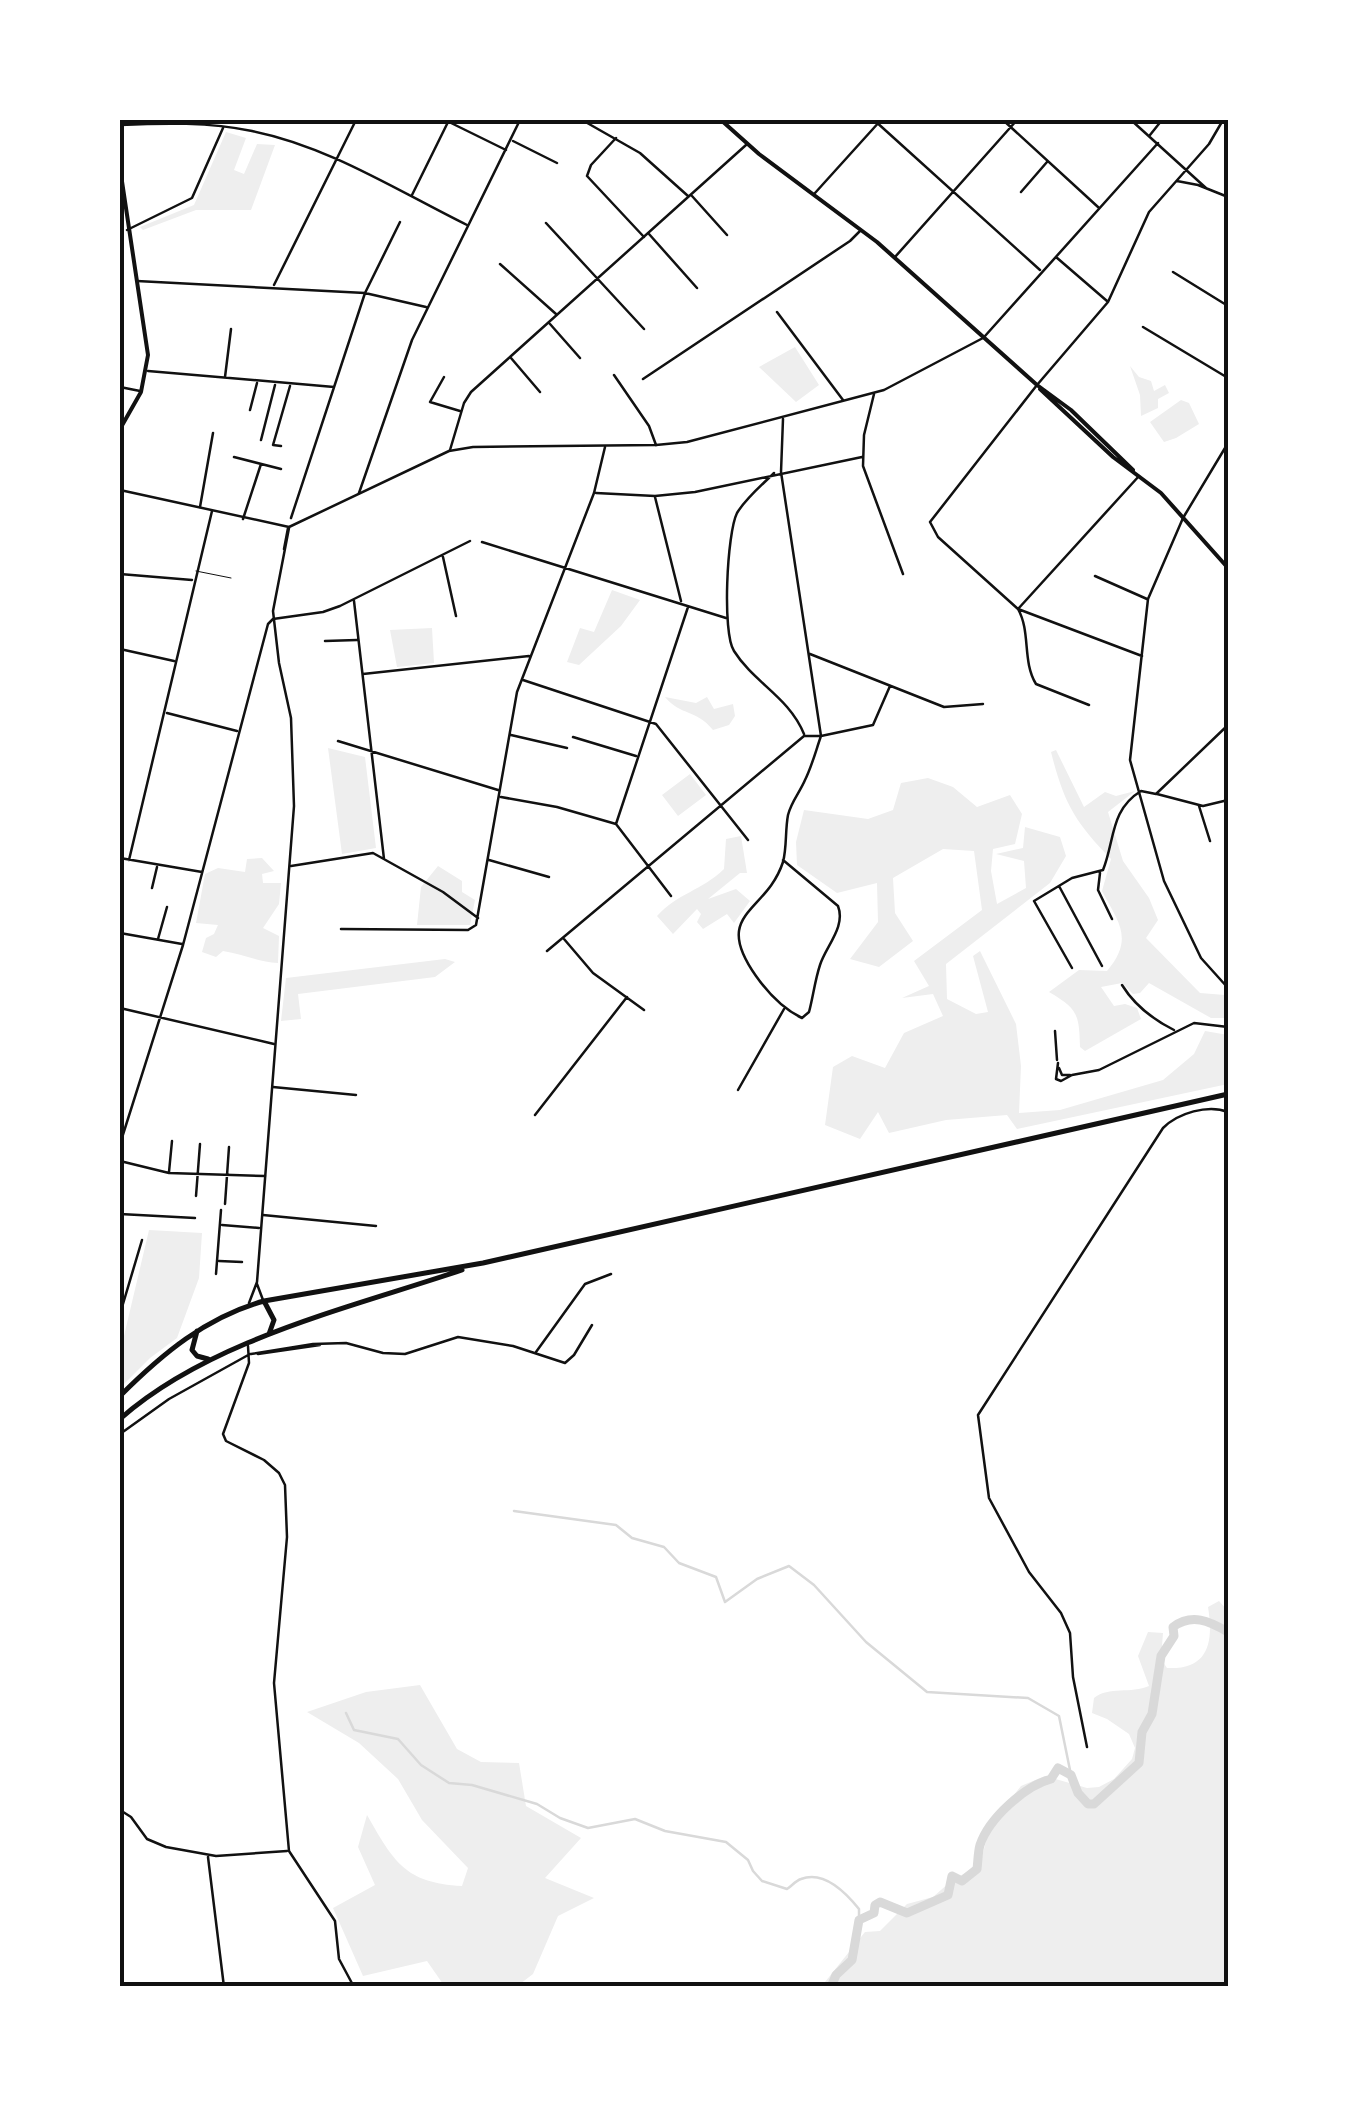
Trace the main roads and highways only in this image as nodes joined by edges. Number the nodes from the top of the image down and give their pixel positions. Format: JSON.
{"nodes":[{"id":1,"x":721,"y":120,"type":"edge"},
{"id":2,"x":120,"y":168,"type":"edge"},
{"id":3,"x":121,"y":194,"type":"edge"},
{"id":4,"x":1037,"y":385,"type":"junction"},
{"id":5,"x":120,"y":428,"type":"edge"},
{"id":6,"x":1082,"y":430,"type":"junction"},
{"id":7,"x":1106,"y":441,"type":"junction"},
{"id":8,"x":1134,"y":470,"type":"junction"},
{"id":9,"x":1227,"y":564,"type":"edge"},
{"id":10,"x":1228,"y":1094,"type":"edge"},
{"id":11,"x":484,"y":1263,"type":"junction"},
{"id":12,"x":264,"y":1301,"type":"junction"},
{"id":13,"x":199,"y":1329,"type":"junction"},
{"id":14,"x":262,"y":1338,"type":"junction"},
{"id":15,"x":211,"y":1360,"type":"junction"},
{"id":16,"x":120,"y":1396,"type":"edge"},
{"id":17,"x":120,"y":1419,"type":"edge"}],
"edges":[{"from":1,"to":4,"type":"main road"},
{"from":2,"to":3,"type":"main road"},
{"from":3,"to":5,"type":"main road"},
{"from":4,"to":6,"type":"main road"},
{"from":4,"to":7,"type":"main road"},
{"from":6,"to":7,"type":"main road"},
{"from":6,"to":8,"type":"main road"},
{"from":7,"to":8,"type":"main road"},
{"from":8,"to":9,"type":"main road"},
{"from":10,"to":11,"type":"highway"},
{"from":11,"to":12,"type":"highway"},
{"from":11,"to":14,"type":"highway"},
{"from":12,"to":13,"type":"highway"},
{"from":12,"to":14,"type":"highway"},
{"from":13,"to":15,"type":"highway"},
{"from":13,"to":16,"type":"highway"},
{"from":14,"to":15,"type":"highway"},
{"from":15,"to":17,"type":"highway"}]}
